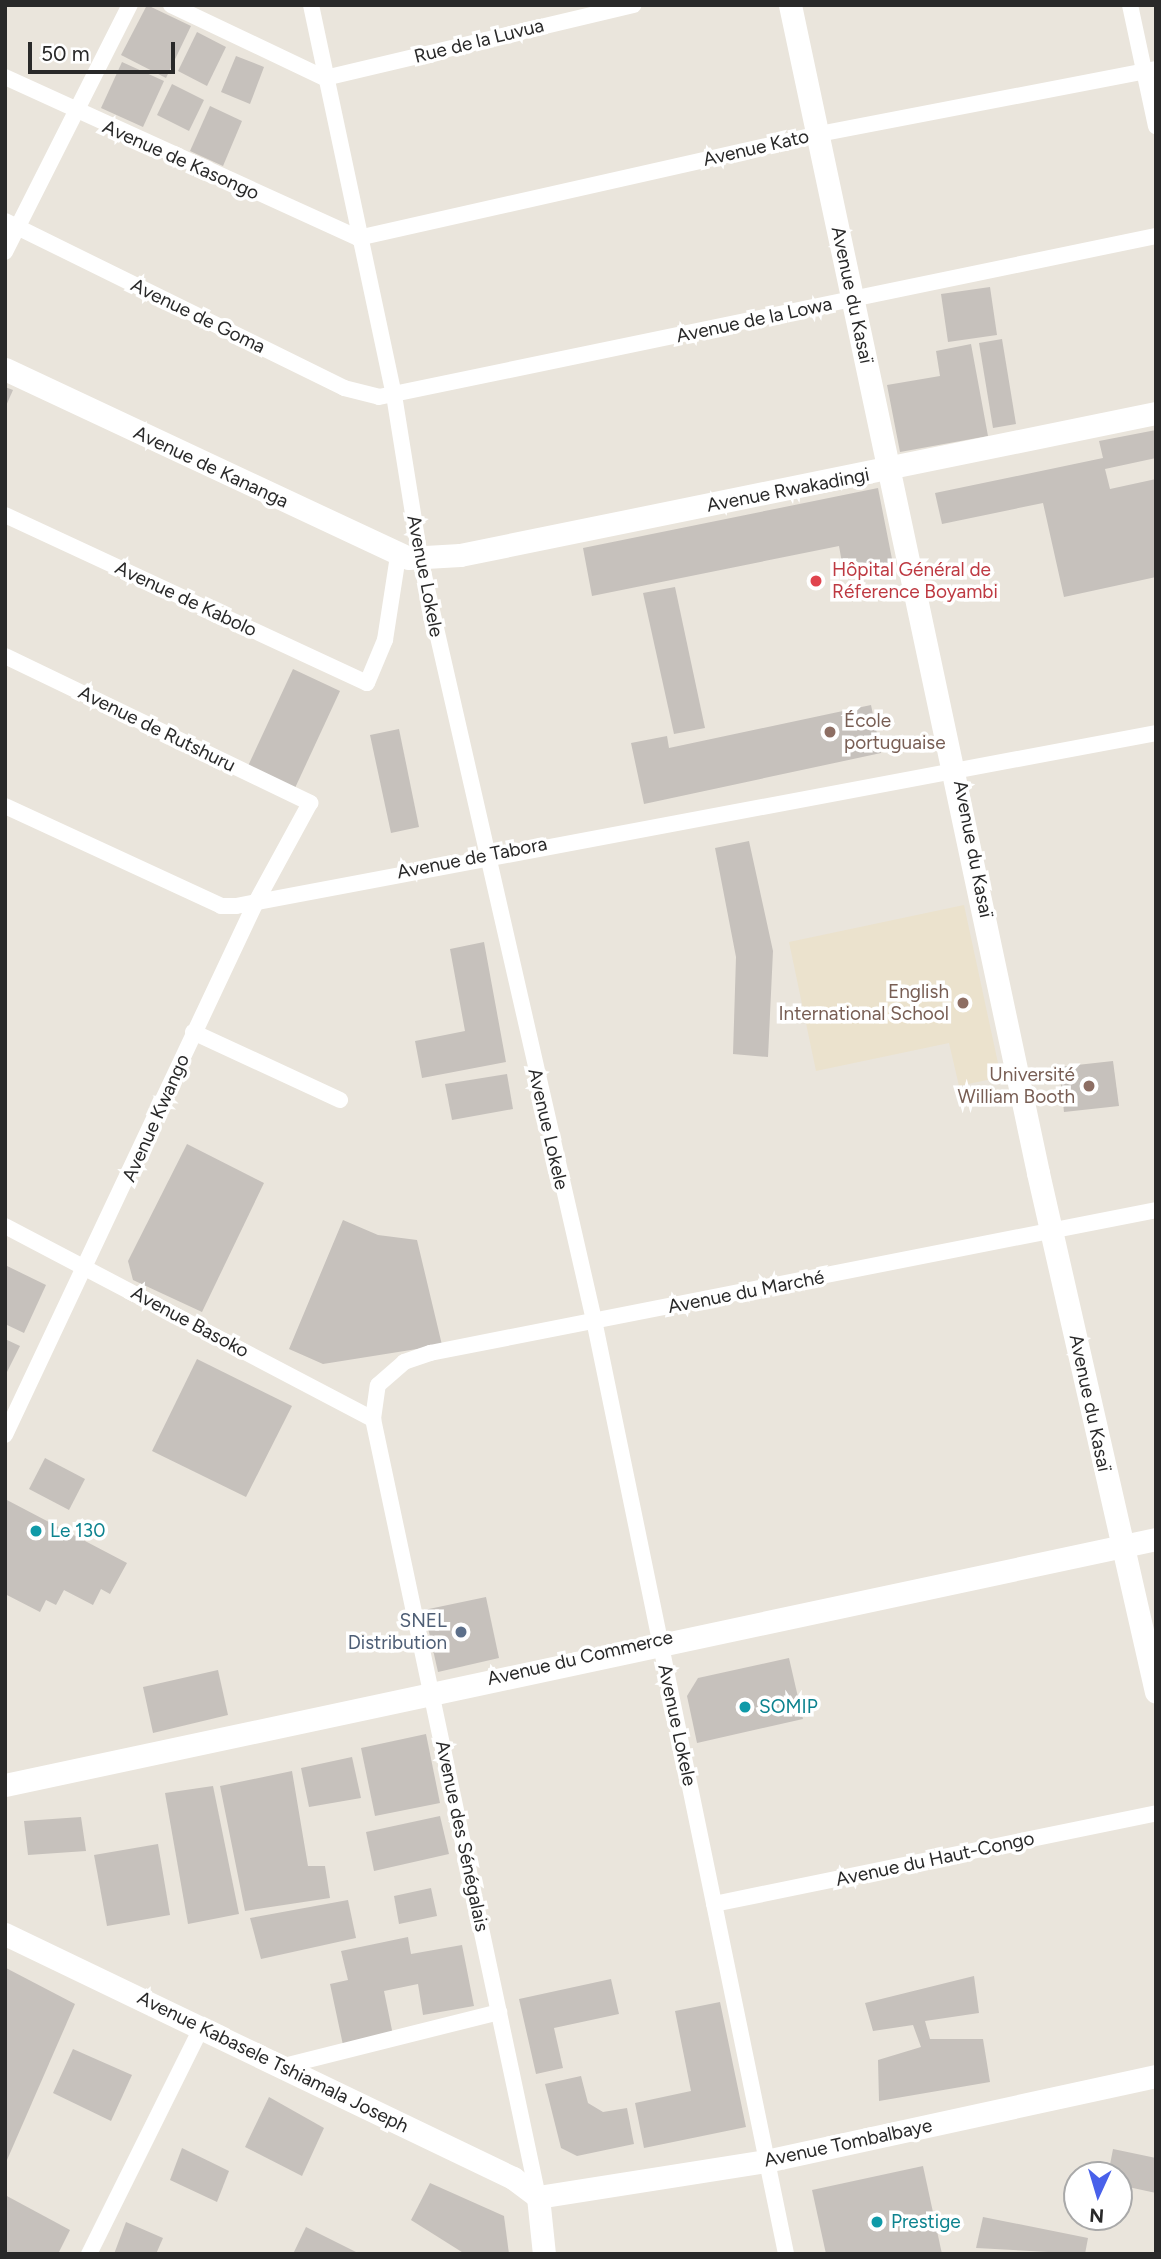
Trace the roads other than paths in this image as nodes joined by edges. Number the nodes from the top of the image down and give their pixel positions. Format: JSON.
{"nodes":[{"id":1,"x":130,"y":5,"type":"edge"},
{"id":2,"x":171,"y":5,"type":"edge"},
{"id":3,"x":311,"y":5,"type":"edge"},
{"id":4,"x":634,"y":5,"type":"edge"},
{"id":5,"x":790,"y":5,"type":"edge"},
{"id":6,"x":1130,"y":5,"type":"edge"},
{"id":7,"x":1150,"y":71,"type":"edge"},
{"id":8,"x":5,"y":77,"type":"edge"},
{"id":9,"x":325,"y":78,"type":"junction"},
{"id":10,"x":78,"y":114,"type":"junction"},
{"id":11,"x":1156,"y":126,"type":"edge"},
{"id":12,"x":819,"y":134,"type":"junction"},
{"id":13,"x":12,"y":224,"type":"edge"},
{"id":14,"x":1156,"y":236,"type":"edge"},
{"id":15,"x":358,"y":238,"type":"junction"},
{"id":16,"x":5,"y":252,"type":"edge"},
{"id":17,"x":853,"y":299,"type":"junction"},
{"id":18,"x":5,"y":369,"type":"edge"},
{"id":19,"x":394,"y":395,"type":"junction"},
{"id":20,"x":1156,"y":412,"type":"edge"},
{"id":21,"x":891,"y":470,"type":"junction"},
{"id":22,"x":5,"y":515,"type":"edge"},
{"id":23,"x":409,"y":557,"type":"junction"},
{"id":24,"x":5,"y":656,"type":"edge"},
{"id":25,"x":1156,"y":733,"type":"edge"},
{"id":26,"x":957,"y":766,"type":"junction"},
{"id":27,"x":310,"y":803,"type":"joint"},
{"id":28,"x":5,"y":806,"type":"edge"},
{"id":29,"x":483,"y":855,"type":"junction"},
{"id":30,"x":256,"y":902,"type":"junction"},
{"id":31,"x":194,"y":1032,"type":"junction"},
{"id":32,"x":340,"y":1100,"type":"dead end"},
{"id":33,"x":1156,"y":1210,"type":"edge"},
{"id":34,"x":5,"y":1226,"type":"edge"},
{"id":35,"x":1055,"y":1233,"type":"junction"},
{"id":36,"x":89,"y":1268,"type":"junction"},
{"id":37,"x":594,"y":1320,"type":"junction"},
{"id":38,"x":373,"y":1419,"type":"junction"},
{"id":39,"x":5,"y":1435,"type":"edge"},
{"id":40,"x":1156,"y":1539,"type":"edge"},
{"id":41,"x":1120,"y":1546,"type":"junction"},
{"id":42,"x":659,"y":1640,"type":"junction"},
{"id":43,"x":432,"y":1691,"type":"junction"},
{"id":44,"x":1156,"y":1692,"type":"edge"},
{"id":45,"x":5,"y":1785,"type":"edge"},
{"id":46,"x":1156,"y":1813,"type":"edge"},
{"id":47,"x":714,"y":1905,"type":"junction"},
{"id":48,"x":5,"y":1934,"type":"edge"},
{"id":49,"x":499,"y":2012,"type":"junction"},
{"id":50,"x":201,"y":2028,"type":"junction"},
{"id":51,"x":284,"y":2066,"type":"junction"},
{"id":52,"x":1156,"y":2076,"type":"edge"},
{"id":53,"x":766,"y":2161,"type":"junction"},
{"id":54,"x":538,"y":2197,"type":"junction"},
{"id":55,"x":89,"y":2254,"type":"edge"},
{"id":56,"x":544,"y":2254,"type":"edge"},
{"id":57,"x":786,"y":2254,"type":"edge"}],
"edges":[{"from":1,"to":10,"type":"street"},
{"from":2,"to":9,"type":"street"},
{"from":3,"to":9,"type":"street","name":"Avenue Lokele"},
{"from":4,"to":9,"type":"street","name":"Rue de la Luvua"},
{"from":5,"to":12,"type":"street","name":"Avenue du Kasaï"},
{"from":6,"to":7,"type":"street"},
{"from":7,"to":11,"type":"street"},
{"from":7,"to":12,"type":"street","name":"Avenue Kato"},
{"from":8,"to":10,"type":"street","name":"Avenue de Kasongo"},
{"from":9,"to":15,"type":"street","name":"Avenue Lokele"},
{"from":10,"to":13,"type":"street"},
{"from":10,"to":15,"type":"street","name":"Avenue de Kasongo"},
{"from":12,"to":15,"type":"street","name":"Avenue Kato"},
{"from":12,"to":17,"type":"street","name":"Avenue du Kasaï"},
{"from":13,"to":16,"type":"street"},
{"from":13,"to":19,"type":"street","name":"Avenue de Goma"},
{"from":14,"to":17,"type":"street","name":"Avenue de la Lowa"},
{"from":15,"to":19,"type":"street","name":"Avenue Lokele"},
{"from":17,"to":19,"type":"street","name":"Avenue de la Lowa"},
{"from":17,"to":21,"type":"street","name":"Avenue du Kasaï"},
{"from":18,"to":23,"type":"street","name":"Avenue de Kananga"},
{"from":19,"to":23,"type":"street","name":"Avenue Lokele"},
{"from":20,"to":21,"type":"street","name":"Avenue Rwakadingi"},
{"from":21,"to":23,"type":"street","name":"Avenue Rwakadingi"},
{"from":21,"to":26,"type":"street","name":"Avenue du Kasaï"},
{"from":22,"to":23,"type":"street","name":"Avenue de Kabolo"},
{"from":23,"to":29,"type":"street","name":"Avenue Lokele"},
{"from":24,"to":27,"type":"street","name":"Avenue de Rutshuru"},
{"from":25,"to":26,"type":"street","name":"Avenue de Tabora"},
{"from":26,"to":29,"type":"street","name":"Avenue de Tabora"},
{"from":26,"to":35,"type":"street","name":"Avenue du Kasaï"},
{"from":27,"to":30,"type":"street","name":"Avenue Kwango"},
{"from":28,"to":30,"type":"street","name":"Avenue de Tabora"},
{"from":29,"to":30,"type":"street","name":"Avenue de Tabora"},
{"from":29,"to":37,"type":"street","name":"Avenue Lokele"},
{"from":30,"to":31,"type":"street","name":"Avenue Kwango"},
{"from":31,"to":32,"type":"street"},
{"from":31,"to":36,"type":"street","name":"Avenue Kwango"},
{"from":33,"to":35,"type":"street","name":"Avenue du Marché"},
{"from":34,"to":36,"type":"street","name":"Avenue Basoko"},
{"from":35,"to":37,"type":"street","name":"Avenue du Marché"},
{"from":35,"to":41,"type":"street","name":"Avenue du Kasaï"},
{"from":36,"to":38,"type":"street","name":"Avenue Basoko"},
{"from":36,"to":39,"type":"street","name":"Avenue Kwango"},
{"from":37,"to":38,"type":"street","name":"Avenue du Marché"},
{"from":37,"to":42,"type":"street","name":"Avenue Lokele"},
{"from":38,"to":43,"type":"street","name":"Avenue des Sénégalais"},
{"from":40,"to":41,"type":"street","name":"Avenue du Commerce"},
{"from":41,"to":42,"type":"street","name":"Avenue du Commerce"},
{"from":41,"to":44,"type":"street","name":"Avenue du Kasaï"},
{"from":42,"to":43,"type":"street","name":"Avenue du Commerce"},
{"from":42,"to":47,"type":"street","name":"Avenue Lokele"},
{"from":43,"to":45,"type":"street","name":"Avenue du Commerce"},
{"from":43,"to":49,"type":"street","name":"Avenue des Sénégalais"},
{"from":46,"to":47,"type":"street","name":"Avenue du Haut-Congo"},
{"from":47,"to":53,"type":"street","name":"Avenue Lokele"},
{"from":48,"to":50,"type":"street","name":"Avenue Kabasele Tshiamala Joseph"},
{"from":49,"to":51,"type":"street"},
{"from":49,"to":54,"type":"street","name":"Avenue des Sénégalais"},
{"from":50,"to":51,"type":"street","name":"Avenue Kabasele Tshiamala Joseph"},
{"from":50,"to":55,"type":"street"},
{"from":51,"to":54,"type":"street","name":"Avenue Kabasele Tshiamala Joseph"},
{"from":52,"to":53,"type":"street","name":"Avenue Tombalbaye"},
{"from":53,"to":54,"type":"street","name":"Avenue Tombalbaye"},
{"from":53,"to":57,"type":"street","name":"Avenue Lokele"},
{"from":54,"to":56,"type":"street","name":"Avenue des Sénégalais"}]}
